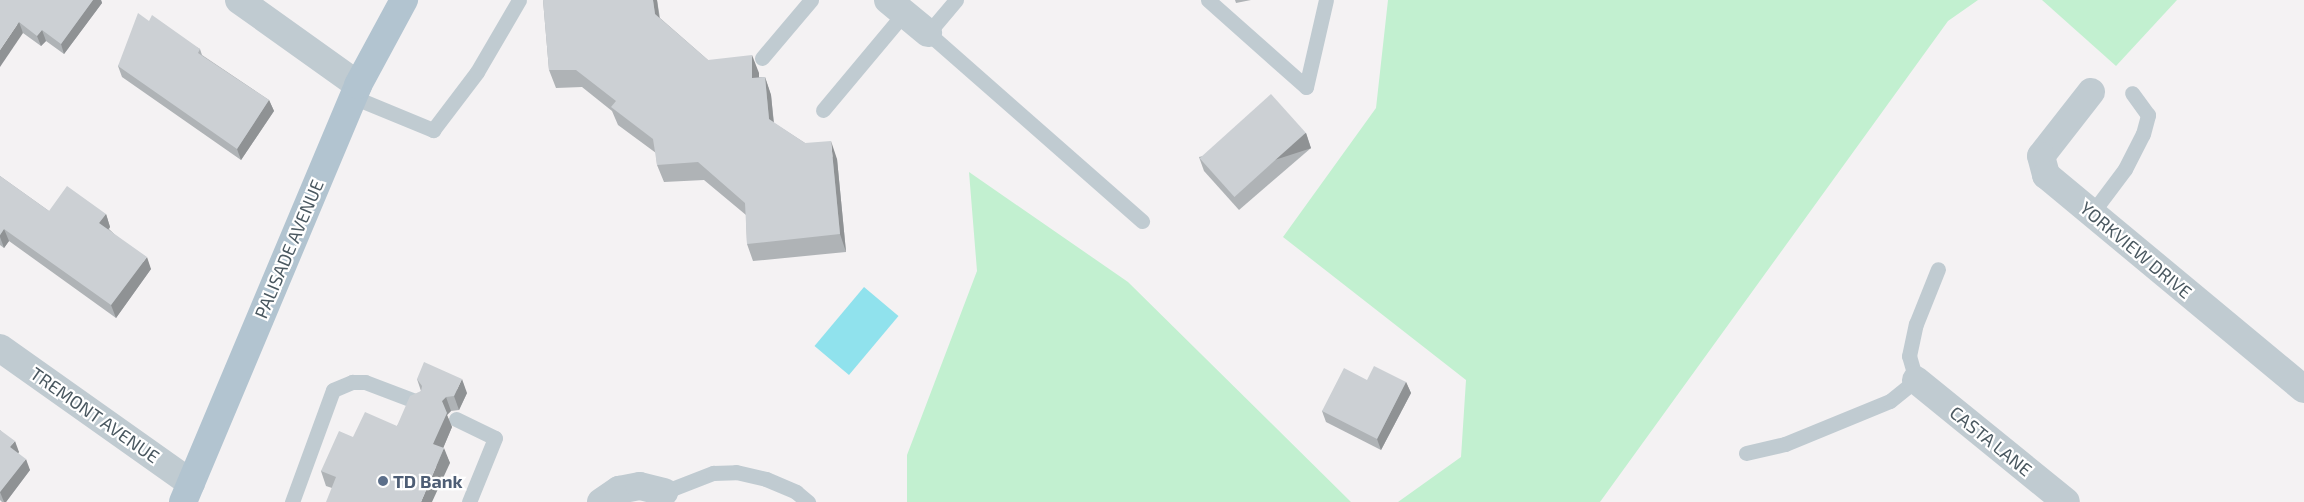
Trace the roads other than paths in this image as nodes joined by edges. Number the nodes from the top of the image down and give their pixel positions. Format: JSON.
{"nodes":[{"id":1,"x":239,"y":0,"type":"edge"},
{"id":2,"x":404,"y":0,"type":"edge"},
{"id":3,"x":519,"y":0,"type":"edge"},
{"id":4,"x":811,"y":0,"type":"edge"},
{"id":5,"x":956,"y":0,"type":"edge"},
{"id":6,"x":1208,"y":0,"type":"edge"},
{"id":7,"x":1326,"y":0,"type":"edge"},
{"id":8,"x":896,"y":7,"type":"edge"},
{"id":9,"x":928,"y":33,"type":"junction"},
{"id":10,"x":762,"y":58,"type":"dead end"},
{"id":11,"x":355,"y":91,"type":"junction"},
{"id":12,"x":2091,"y":92,"type":"dead end"},
{"id":13,"x":2132,"y":93,"type":"dead end"},
{"id":14,"x":823,"y":110,"type":"dead end"},
{"id":15,"x":2092,"y":213,"type":"junction"},
{"id":16,"x":1142,"y":221,"type":"dead end"},
{"id":17,"x":1938,"y":269,"type":"dead end"},
{"id":18,"x":0,"y":348,"type":"edge"},
{"id":19,"x":1916,"y":380,"type":"junction"},
{"id":20,"x":2304,"y":389,"type":"edge"},
{"id":21,"x":418,"y":402,"type":"edge"},
{"id":22,"x":456,"y":418,"type":"dead end"},
{"id":23,"x":1746,"y":453,"type":"dead end"},
{"id":24,"x":187,"y":492,"type":"edge"},
{"id":25,"x":664,"y":492,"type":"joint"},
{"id":26,"x":292,"y":502,"type":"edge"},
{"id":27,"x":469,"y":502,"type":"edge"},
{"id":28,"x":601,"y":502,"type":"edge"},
{"id":29,"x":808,"y":502,"type":"edge"},
{"id":30,"x":2066,"y":502,"type":"edge"}],
"edges":[{"from":1,"to":11,"type":"street"},
{"from":2,"to":11,"type":"main road","name":"PALISADE AVENUE"},
{"from":3,"to":11,"type":"lane"},
{"from":4,"to":10,"type":"lane"},
{"from":5,"to":9,"type":"lane"},
{"from":6,"to":7,"type":"lane"},
{"from":8,"to":9,"type":"street"},
{"from":8,"to":14,"type":"lane"},
{"from":9,"to":16,"type":"lane"},
{"from":11,"to":24,"type":"main road","name":"PALISADE AVENUE"},
{"from":12,"to":15,"type":"street","name":"YORKVIEW DRIVE"},
{"from":13,"to":15,"type":"lane"},
{"from":15,"to":20,"type":"street","name":"YORKVIEW DRIVE"},
{"from":17,"to":19,"type":"lane"},
{"from":18,"to":24,"type":"street","name":"TREMONT AVENUE"},
{"from":19,"to":23,"type":"lane"},
{"from":19,"to":30,"type":"street","name":"CASTA LANE"},
{"from":21,"to":26,"type":"lane"},
{"from":22,"to":27,"type":"lane"},
{"from":25,"to":28,"type":"street"},
{"from":25,"to":29,"type":"lane"}]}
